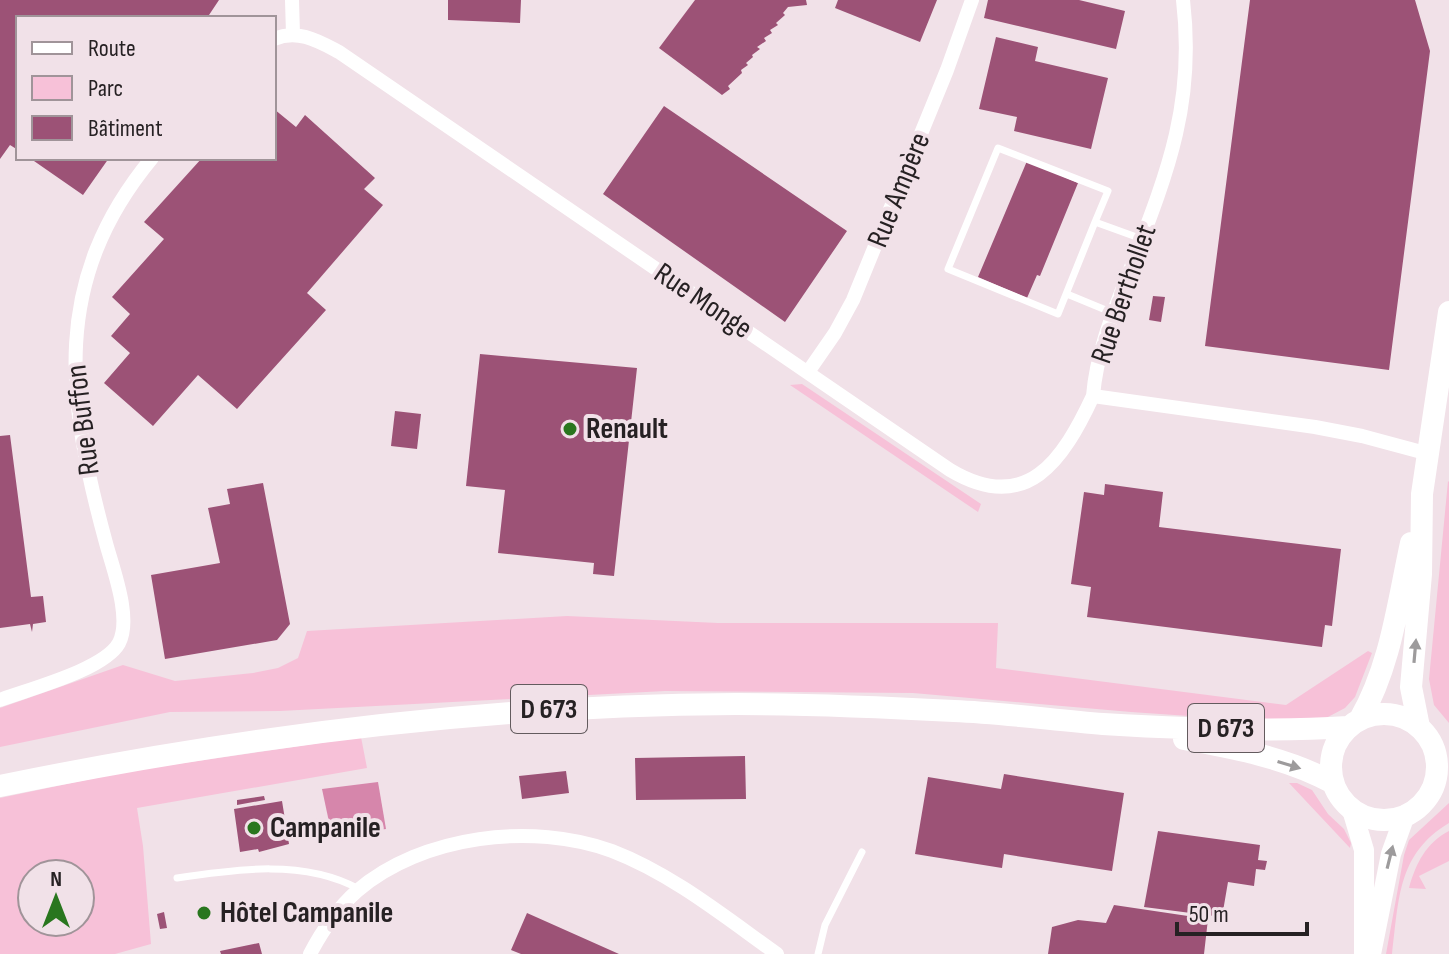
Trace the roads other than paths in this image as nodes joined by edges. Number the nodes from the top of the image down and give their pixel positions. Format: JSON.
{"nodes":[{"id":1,"x":292,"y":0,"type":"edge"},
{"id":2,"x":972,"y":0,"type":"edge"},
{"id":3,"x":1183,"y":0,"type":"edge"},
{"id":4,"x":293,"y":34,"type":"junction"},
{"id":5,"x":276,"y":38,"type":"edge"},
{"id":6,"x":151,"y":160,"type":"edge"},
{"id":7,"x":1095,"y":222,"type":"junction"},
{"id":8,"x":1142,"y":239,"type":"junction"},
{"id":9,"x":1067,"y":294,"type":"junction"},
{"id":10,"x":1449,"y":312,"type":"edge"},
{"id":11,"x":1113,"y":313,"type":"junction"},
{"id":12,"x":808,"y":372,"type":"junction"},
{"id":13,"x":1093,"y":396,"type":"junction"},
{"id":14,"x":1429,"y":454,"type":"junction"},
{"id":15,"x":1422,"y":494,"type":"junction"},
{"id":16,"x":0,"y":700,"type":"edge"},
{"id":17,"x":1354,"y":723,"type":"junction"},
{"id":18,"x":1104,"y":724,"type":"junction"},
{"id":19,"x":1419,"y":727,"type":"junction"},
{"id":20,"x":1441,"y":749,"type":"edge"},
{"id":21,"x":1333,"y":783,"type":"junction"},
{"id":22,"x":0,"y":786,"type":"edge"},
{"id":23,"x":1439,"y":792,"type":"edge"},
{"id":24,"x":1352,"y":810,"type":"junction"},
{"id":25,"x":1405,"y":815,"type":"junction"},
{"id":26,"x":862,"y":852,"type":"dead end"},
{"id":27,"x":177,"y":878,"type":"dead end"},
{"id":28,"x":360,"y":889,"type":"junction"},
{"id":29,"x":310,"y":954,"type":"edge"},
{"id":30,"x":777,"y":954,"type":"edge"},
{"id":31,"x":818,"y":954,"type":"edge"},
{"id":32,"x":1364,"y":954,"type":"edge"},
{"id":33,"x":1371,"y":954,"type":"edge"}],
"edges":[{"from":1,"to":4,"type":"street"},
{"from":2,"to":12,"type":"street","name":"Rue Ampère"},
{"from":3,"to":8,"type":"street","name":"Rue Berthollet"},
{"from":4,"to":5,"type":"street"},
{"from":4,"to":12,"type":"street","name":"Rue Monge"},
{"from":6,"to":16,"type":"street","name":"Rue Buffon"},
{"from":7,"to":8,"type":"lane"},
{"from":7,"to":9,"type":"lane"},
{"from":7,"to":9,"type":"lane"},
{"from":8,"to":11,"type":"street","name":"Rue Berthollet"},
{"from":9,"to":11,"type":"lane"},
{"from":10,"to":14,"type":"main road"},
{"from":11,"to":13,"type":"street","name":"Rue Berthollet"},
{"from":12,"to":13,"type":"street","name":"Rue Monge"},
{"from":13,"to":14,"type":"street","name":"Rue Berthollet"},
{"from":14,"to":15,"type":"main road"},
{"from":15,"to":17,"type":"main road"},
{"from":19,"to":15,"type":"main road","one_way":true},
{"from":17,"to":18,"type":"main road","number":"D 673"},
{"from":17,"to":19,"type":"main road"},
{"from":17,"to":21,"type":"main road"},
{"from":18,"to":21,"type":"main road","number":"D 673","one_way":true},
{"from":18,"to":22,"type":"main road","number":"D 673"},
{"from":19,"to":20,"type":"main road"},
{"from":20,"to":23,"type":"main road"},
{"from":21,"to":24,"type":"main road"},
{"from":23,"to":25,"type":"main road"},
{"from":24,"to":25,"type":"main road"},
{"from":24,"to":32,"type":"main road"},
{"from":33,"to":25,"type":"main road","one_way":true},
{"from":26,"to":31,"type":"lane"},
{"from":27,"to":28,"type":"lane"},
{"from":28,"to":29,"type":"street"},
{"from":28,"to":30,"type":"street"}]}
